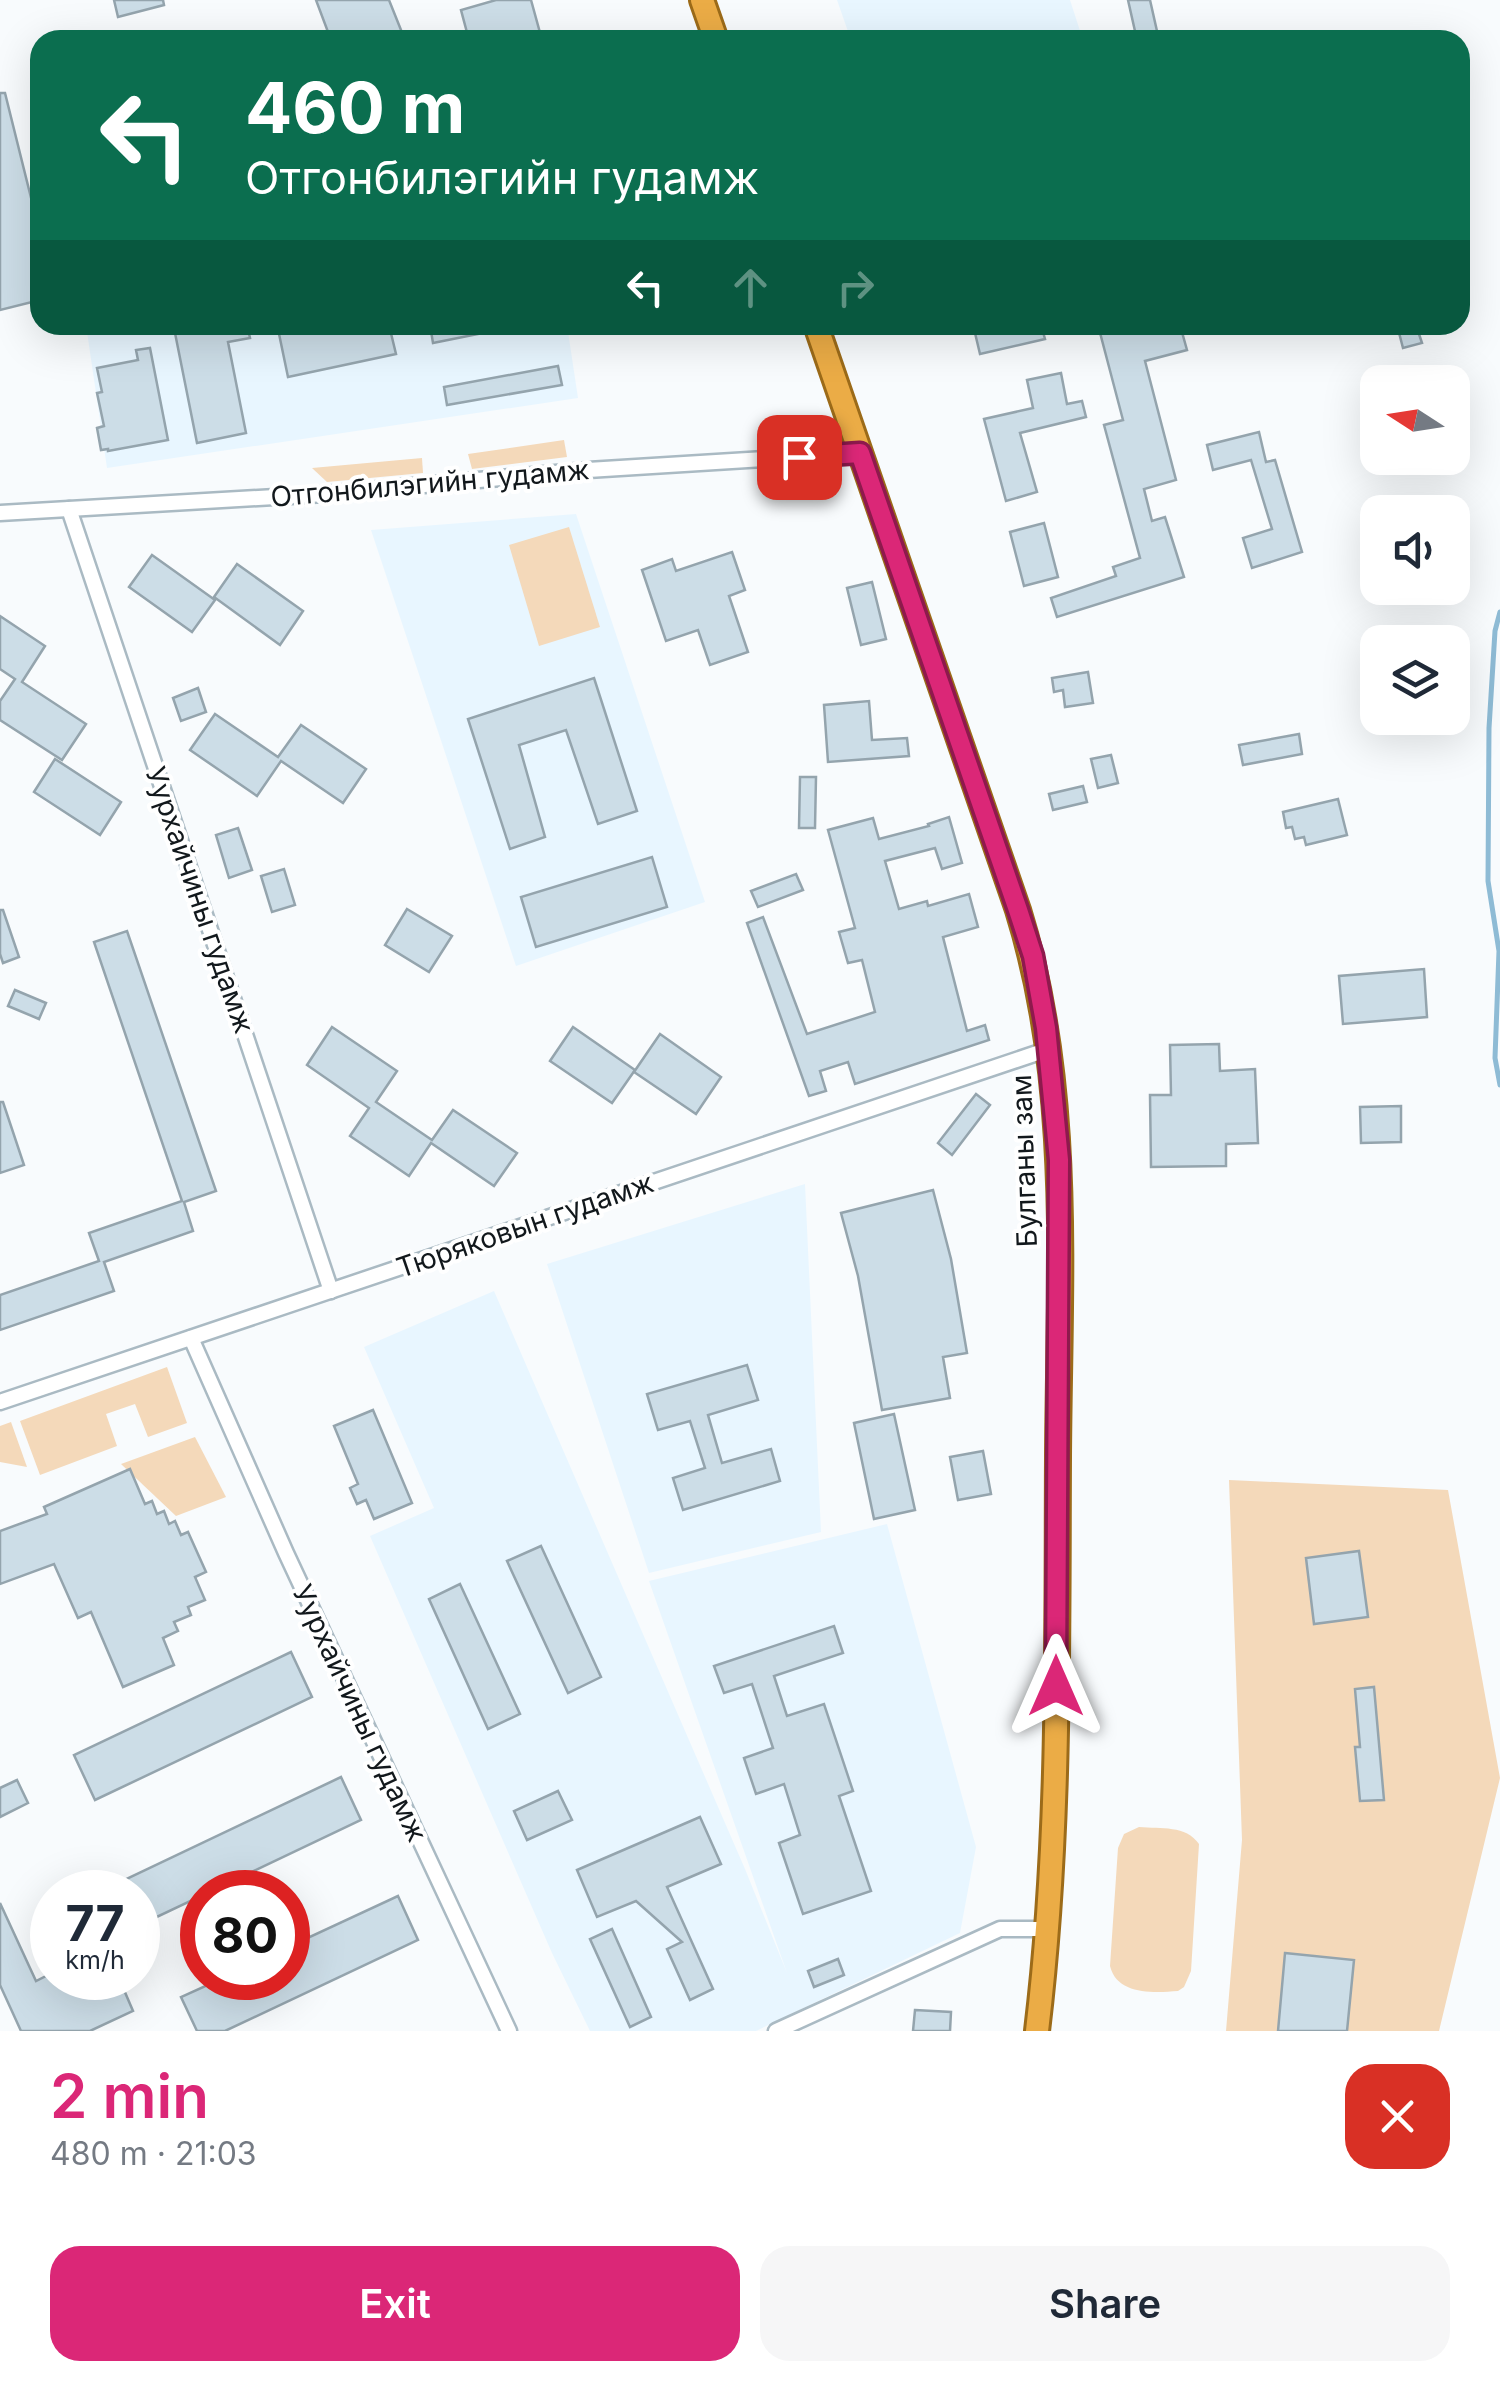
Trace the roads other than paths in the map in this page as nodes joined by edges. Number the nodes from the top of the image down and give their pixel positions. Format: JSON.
{"nodes":[{"id":1,"x":702,"y":0,"type":"edge"},
{"id":2,"x":712,"y":30,"type":"edge"},
{"id":3,"x":819,"y":335,"type":"edge"},
{"id":4,"x":860,"y":453,"type":"junction"},
{"id":5,"x":69,"y":509,"type":"junction"},
{"id":6,"x":0,"y":513,"type":"edge"},
{"id":7,"x":1049,"y":1048,"type":"junction"},
{"id":8,"x":331,"y":1290,"type":"junction"},
{"id":9,"x":190,"y":1338,"type":"junction"},
{"id":10,"x":0,"y":1402,"type":"edge"},
{"id":11,"x":1049,"y":1929,"type":"junction"},
{"id":12,"x":509,"y":2031,"type":"edge"},
{"id":13,"x":776,"y":2031,"type":"edge"},
{"id":14,"x":1037,"y":2031,"type":"edge"}],
"edges":[{"from":1,"to":2,"type":"highway"},
{"from":3,"to":4,"type":"highway","name":"Булганы зам"},
{"from":4,"to":5,"type":"street","name":"Отгонбилэгийн гудамж"},
{"from":4,"to":7,"type":"highway","name":"Булганы зам"},
{"from":5,"to":6,"type":"street","name":"Отгонбилэгийн гудамж"},
{"from":5,"to":8,"type":"street","name":"Уурхайчины гудамж"},
{"from":7,"to":8,"type":"street","name":"Тюряковын гудамж"},
{"from":7,"to":11,"type":"highway","name":"Булганы зам"},
{"from":8,"to":9,"type":"street","name":"Тюряковын гудамж"},
{"from":9,"to":10,"type":"street","name":"Тюряковын гудамж"},
{"from":9,"to":12,"type":"street","name":"Уурхайчины гудамж"},
{"from":11,"to":13,"type":"street"},
{"from":11,"to":14,"type":"highway","name":"Булганы зам"}]}
